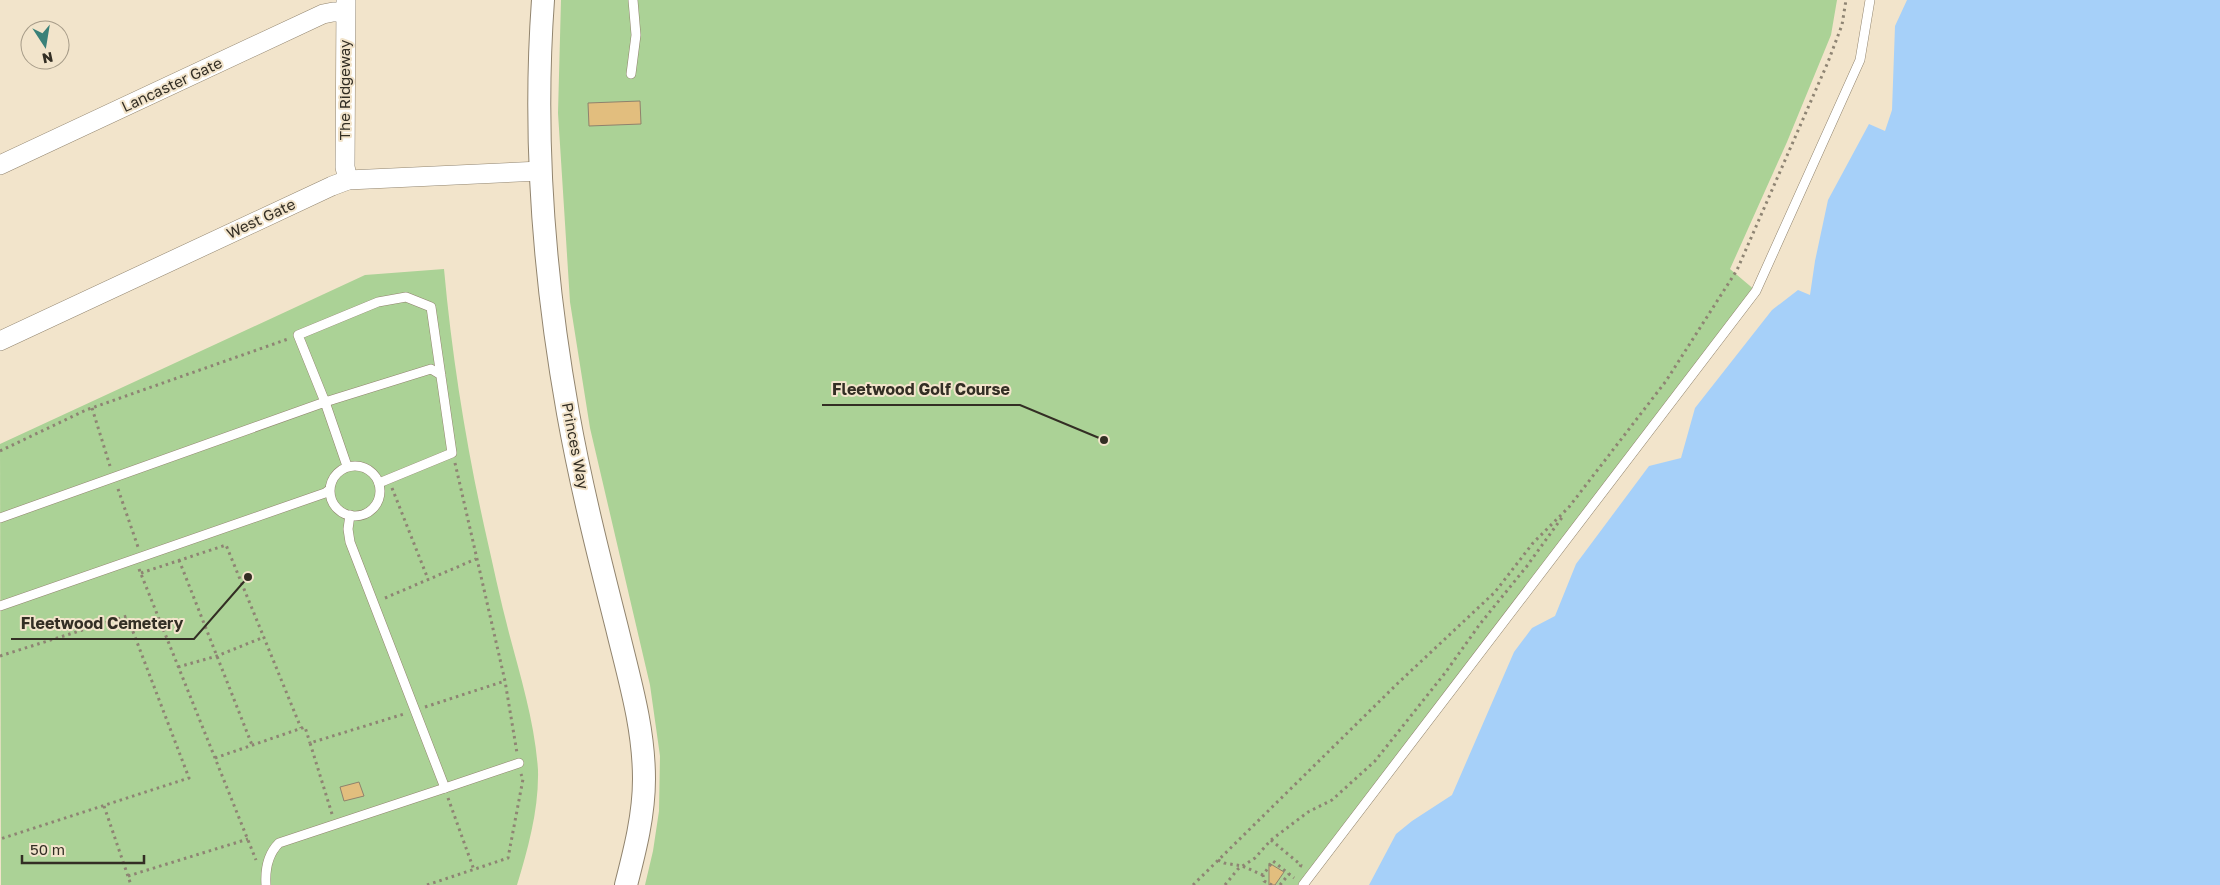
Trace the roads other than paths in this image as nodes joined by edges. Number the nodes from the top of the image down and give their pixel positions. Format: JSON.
{"nodes":[{"id":1,"x":543,"y":0,"type":"edge"},
{"id":2,"x":633,"y":0,"type":"edge"},
{"id":3,"x":1870,"y":0,"type":"edge"},
{"id":4,"x":346,"y":6,"type":"edge"},
{"id":5,"x":631,"y":74,"type":"dead end"},
{"id":6,"x":0,"y":165,"type":"edge"},
{"id":7,"x":541,"y":171,"type":"junction"},
{"id":8,"x":348,"y":180,"type":"junction"},
{"id":9,"x":0,"y":341,"type":"edge"},
{"id":10,"x":441,"y":375,"type":"junction"},
{"id":11,"x":325,"y":402,"type":"junction"},
{"id":12,"x":347,"y":466,"type":"junction"},
{"id":13,"x":379,"y":484,"type":"junction"},
{"id":14,"x":330,"y":490,"type":"junction"},
{"id":15,"x":350,"y":516,"type":"junction"},
{"id":16,"x":0,"y":518,"type":"edge"},
{"id":17,"x":0,"y":606,"type":"edge"},
{"id":18,"x":518,"y":763,"type":"road end"},
{"id":19,"x":445,"y":788,"type":"junction"},
{"id":20,"x":266,"y":884,"type":"edge"},
{"id":21,"x":626,"y":885,"type":"edge"},
{"id":22,"x":1303,"y":885,"type":"edge"}],
"edges":[{"from":1,"to":7,"type":"street","name":"Princes Way"},
{"from":2,"to":5,"type":"lane"},
{"from":3,"to":22,"type":"lane"},
{"from":4,"to":6,"type":"street","name":"Lancaster Gate"},
{"from":4,"to":8,"type":"street","name":"The Ridgeway"},
{"from":7,"to":8,"type":"street","name":"West Gate"},
{"from":7,"to":21,"type":"street","name":"Princes Way"},
{"from":8,"to":9,"type":"street","name":"West Gate"},
{"from":10,"to":11,"type":"lane"},
{"from":10,"to":11,"type":"lane"},
{"from":10,"to":13,"type":"lane"},
{"from":11,"to":12,"type":"lane"},
{"from":11,"to":16,"type":"lane"},
{"from":12,"to":13,"type":"lane"},
{"from":12,"to":14,"type":"lane"},
{"from":13,"to":15,"type":"lane"},
{"from":14,"to":15,"type":"lane"},
{"from":14,"to":17,"type":"lane"},
{"from":15,"to":19,"type":"lane"},
{"from":18,"to":19,"type":"lane"},
{"from":19,"to":20,"type":"lane"}]}
